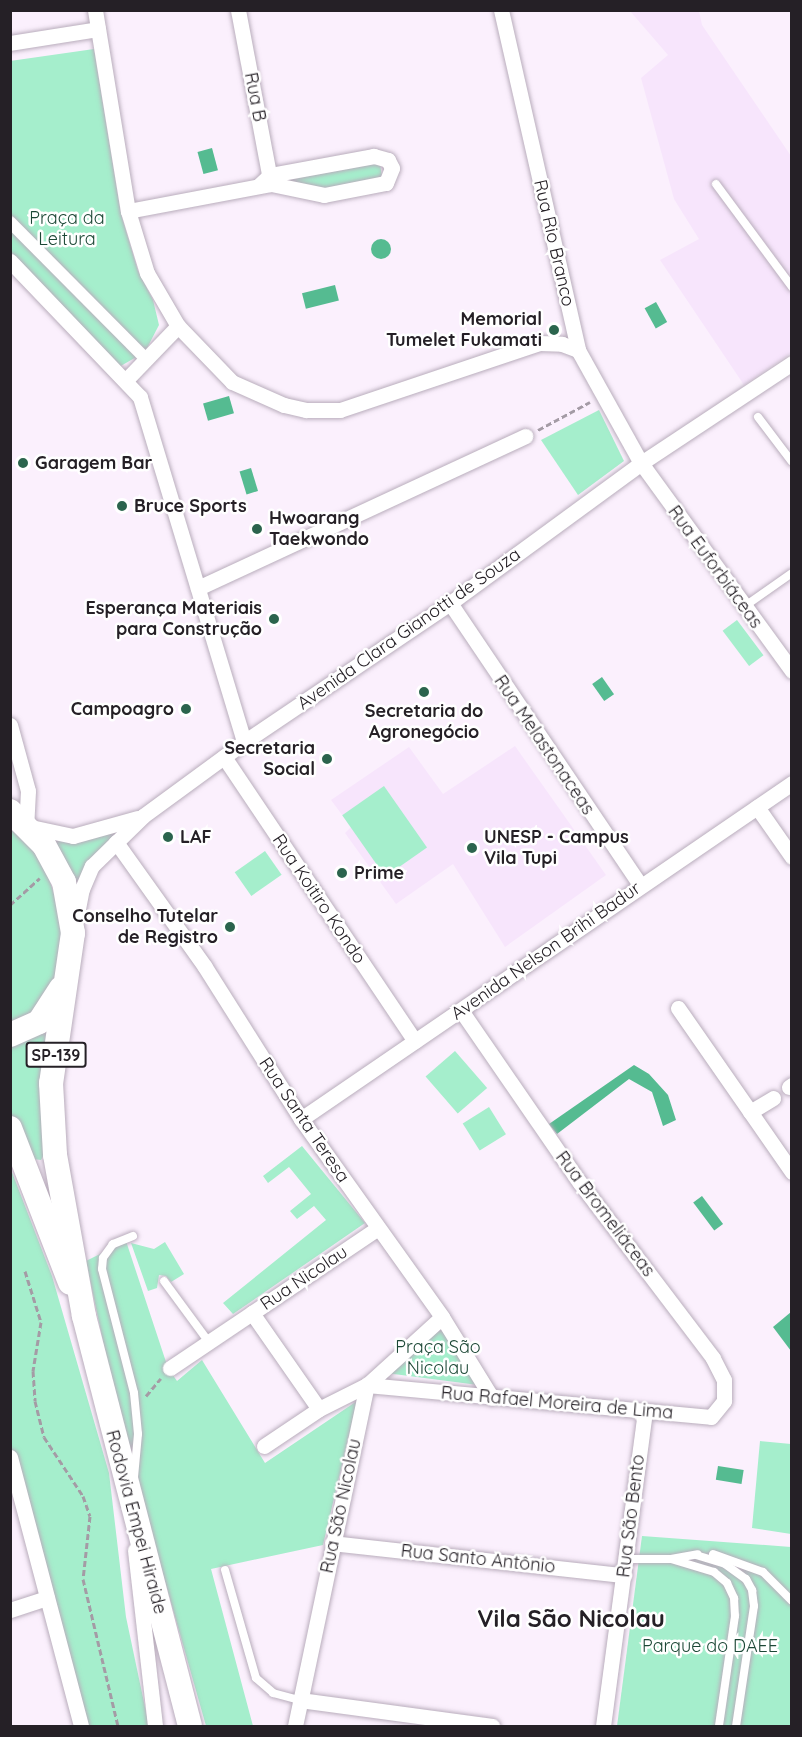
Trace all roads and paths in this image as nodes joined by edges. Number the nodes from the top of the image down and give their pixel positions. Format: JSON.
{"nodes":[{"id":1,"x":95,"y":10,"type":"edge"},
{"id":2,"x":238,"y":10,"type":"edge"},
{"id":3,"x":516,"y":10,"type":"edge"},
{"id":4,"x":502,"y":15,"type":"edge"},
{"id":5,"x":98,"y":29,"type":"junction"},
{"id":6,"x":10,"y":43,"type":"edge"},
{"id":7,"x":266,"y":182,"type":"junction"},
{"id":8,"x":716,"y":184,"type":"dead end"},
{"id":9,"x":128,"y":211,"type":"junction"},
{"id":10,"x":10,"y":222,"type":"edge"},
{"id":11,"x":10,"y":261,"type":"edge"},
{"id":12,"x":792,"y":287,"type":"edge"},
{"id":13,"x":178,"y":326,"type":"junction"},
{"id":14,"x":578,"y":350,"type":"junction"},
{"id":15,"x":146,"y":359,"type":"junction"},
{"id":16,"x":792,"y":363,"type":"edge"},
{"id":17,"x":126,"y":380,"type":"junction"},
{"id":18,"x":604,"y":395,"type":"junction"},
{"id":19,"x":758,"y":417,"type":"dead end"},
{"id":20,"x":525,"y":436,"type":"joint"},
{"id":21,"x":792,"y":462,"type":"edge"},
{"id":22,"x":640,"y":463,"type":"junction"},
{"id":23,"x":792,"y":573,"type":"edge"},
{"id":24,"x":198,"y":588,"type":"junction"},
{"id":25,"x":450,"y":603,"type":"junction"},
{"id":26,"x":743,"y":607,"type":"junction"},
{"id":27,"x":792,"y":671,"type":"edge"},
{"id":28,"x":10,"y":724,"type":"edge"},
{"id":29,"x":244,"y":742,"type":"junction"},
{"id":30,"x":224,"y":757,"type":"junction"},
{"id":31,"x":792,"y":783,"type":"edge"},
{"id":32,"x":757,"y":807,"type":"junction"},
{"id":33,"x":143,"y":816,"type":"junction"},
{"id":34,"x":16,"y":819,"type":"edge"},
{"id":35,"x":116,"y":842,"type":"junction"},
{"id":36,"x":792,"y":857,"type":"edge"},
{"id":37,"x":640,"y":885,"type":"junction"},
{"id":38,"x":32,"y":889,"type":"dead end"},
{"id":39,"x":10,"y":905,"type":"edge"},
{"id":40,"x":74,"y":933,"type":"junction"},
{"id":41,"x":70,"y":960,"type":"junction"},
{"id":42,"x":678,"y":1008,"type":"dead end"},
{"id":43,"x":462,"y":1012,"type":"junction"},
{"id":44,"x":10,"y":1035,"type":"edge"},
{"id":45,"x":415,"y":1041,"type":"junction"},
{"id":46,"x":773,"y":1098,"type":"dead end"},
{"id":47,"x":750,"y":1112,"type":"junction"},
{"id":48,"x":301,"y":1119,"type":"junction"},
{"id":49,"x":10,"y":1128,"type":"edge"},
{"id":50,"x":792,"y":1172,"type":"edge"},
{"id":51,"x":378,"y":1228,"type":"junction"},
{"id":52,"x":133,"y":1236,"type":"dead end"},
{"id":53,"x":25,"y":1271,"type":"dead end"},
{"id":54,"x":164,"y":1281,"type":"dead end"},
{"id":55,"x":252,"y":1313,"type":"junction"},
{"id":56,"x":84,"y":1316,"type":"junction"},
{"id":57,"x":442,"y":1317,"type":"junction"},
{"id":58,"x":208,"y":1341,"type":"junction"},
{"id":59,"x":170,"y":1368,"type":"dead end"},
{"id":60,"x":367,"y":1385,"type":"junction"},
{"id":61,"x":492,"y":1398,"type":"junction"},
{"id":62,"x":320,"y":1409,"type":"junction"},
{"id":63,"x":645,"y":1412,"type":"junction"},
{"id":64,"x":711,"y":1417,"type":"joint"},
{"id":65,"x":264,"y":1446,"type":"dead end"},
{"id":66,"x":10,"y":1457,"type":"edge"},
{"id":67,"x":129,"y":1499,"type":"junction"},
{"id":68,"x":332,"y":1542,"type":"junction"},
{"id":69,"x":696,"y":1555,"type":"junction"},
{"id":70,"x":626,"y":1559,"type":"junction"},
{"id":71,"x":671,"y":1559,"type":"junction"},
{"id":72,"x":686,"y":1565,"type":"junction"},
{"id":73,"x":225,"y":1570,"type":"dead end"},
{"id":74,"x":624,"y":1575,"type":"junction"},
{"id":75,"x":47,"y":1598,"type":"junction"},
{"id":76,"x":792,"y":1601,"type":"edge"},
{"id":77,"x":10,"y":1610,"type":"edge"},
{"id":78,"x":300,"y":1700,"type":"junction"},
{"id":79,"x":81,"y":1726,"type":"edge"},
{"id":80,"x":118,"y":1726,"type":"edge"},
{"id":81,"x":155,"y":1726,"type":"edge"},
{"id":82,"x":190,"y":1726,"type":"edge"},
{"id":83,"x":295,"y":1726,"type":"edge"},
{"id":84,"x":492,"y":1726,"type":"edge"},
{"id":85,"x":603,"y":1726,"type":"edge"},
{"id":86,"x":719,"y":1726,"type":"edge"},
{"id":87,"x":736,"y":1726,"type":"edge"}],
"edges":[{"from":1,"to":5,"type":"street"},
{"from":2,"to":7,"type":"street","name":"Rua B"},
{"from":3,"to":4,"type":"street"},
{"from":4,"to":14,"type":"street","name":"Rua Rio Branco"},
{"from":5,"to":6,"type":"street"},
{"from":5,"to":9,"type":"street"},
{"from":7,"to":7,"type":"street"},
{"from":7,"to":9,"type":"street"},
{"from":8,"to":12,"type":"lane"},
{"from":9,"to":13,"type":"street"},
{"from":10,"to":15,"type":"street"},
{"from":11,"to":17,"type":"street"},
{"from":13,"to":14,"type":"street"},
{"from":13,"to":15,"type":"street"},
{"from":14,"to":18,"type":"street","name":"Rua Rio Branco"},
{"from":15,"to":17,"type":"street"},
{"from":16,"to":22,"type":"street","name":"Avenida Clara Gianotti de Souza"},
{"from":17,"to":24,"type":"street"},
{"from":18,"to":20,"type":"path"},
{"from":18,"to":22,"type":"street","name":"Rua Rio Branco"},
{"from":19,"to":21,"type":"lane"},
{"from":20,"to":24,"type":"street"},
{"from":22,"to":25,"type":"street","name":"Avenida Clara Gianotti de Souza"},
{"from":22,"to":26,"type":"street","name":"Rua Euforbiáceas"},
{"from":23,"to":26,"type":"lane"},
{"from":24,"to":29,"type":"street"},
{"from":25,"to":29,"type":"street","name":"Avenida Clara Gianotti de Souza"},
{"from":25,"to":37,"type":"street","name":"Rua Melastonaceas"},
{"from":26,"to":27,"type":"street","name":"Rua Euforbiáceas"},
{"from":28,"to":34,"type":"street"},
{"from":29,"to":30,"type":"street","name":"Avenida Clara Gianotti de Souza"},
{"from":30,"to":33,"type":"street","name":"Avenida Clara Gianotti de Souza"},
{"from":30,"to":45,"type":"street","name":"Rua Koitiro Kondo"},
{"from":31,"to":32,"type":"street","name":"Avenida Nelson Brihi Badur"},
{"from":32,"to":36,"type":"street"},
{"from":32,"to":37,"type":"street","name":"Avenida Nelson Brihi Badur"},
{"from":33,"to":34,"type":"street"},
{"from":33,"to":35,"type":"street","name":"Avenida Clara Gianotti de Souza"},
{"from":34,"to":40,"type":"main road","name":"Rodovia Empei Hiraide","number":"SP-139"},
{"from":35,"to":40,"type":"street","name":"Avenida Clara Gianotti de Souza"},
{"from":35,"to":48,"type":"street","name":"Rua Santa Teresa"},
{"from":37,"to":43,"type":"street","name":"Avenida Nelson Brihi Badur"},
{"from":38,"to":39,"type":"path"},
{"from":40,"to":41,"type":"main road","name":"Rodovia Empei Hiraide","number":"SP-139"},
{"from":41,"to":44,"type":"main road"},
{"from":41,"to":56,"type":"main road","name":"Rodovia Empei Hiraide","number":"SP-139"},
{"from":42,"to":47,"type":"street"},
{"from":43,"to":45,"type":"street","name":"Avenida Nelson Brihi Badur"},
{"from":43,"to":64,"type":"street","name":"Rua Bromeliáceas"},
{"from":45,"to":48,"type":"street","name":"Avenida Nelson Brihi Badur"},
{"from":46,"to":47,"type":"street"},
{"from":47,"to":50,"type":"street"},
{"from":48,"to":51,"type":"street","name":"Rua Santa Teresa"},
{"from":49,"to":56,"type":"main road","name":"Rodovia Empei Hiraide","number":"SP-139"},
{"from":51,"to":55,"type":"street","name":"Rua Nicolau"},
{"from":51,"to":57,"type":"street","name":"Rua Santa Teresa"},
{"from":52,"to":67,"type":"lane"},
{"from":53,"to":80,"type":"path"},
{"from":54,"to":58,"type":"lane"},
{"from":55,"to":58,"type":"street"},
{"from":55,"to":62,"type":"street","name":"Rua Nicolau"},
{"from":56,"to":67,"type":"main road","name":"Rodovia Empei Hiraide","number":"SP-139"},
{"from":57,"to":60,"type":"street"},
{"from":57,"to":61,"type":"street","name":"Rua Santa Teresa"},
{"from":58,"to":59,"type":"street"},
{"from":60,"to":61,"type":"street","name":"Rua Rafael Moreira de Lima"},
{"from":60,"to":62,"type":"street"},
{"from":60,"to":68,"type":"street","name":"Rua São Nicolau"},
{"from":61,"to":63,"type":"street","name":"Rua Rafael Moreira de Lima"},
{"from":62,"to":65,"type":"street"},
{"from":63,"to":64,"type":"street","name":"Rua Rafael Moreira de Lima"},
{"from":63,"to":70,"type":"street","name":"Rua São Bento"},
{"from":66,"to":75,"type":"street"},
{"from":67,"to":81,"type":"street"},
{"from":67,"to":82,"type":"main road","name":"Rodovia Empei Hiraide","number":"SP-139"},
{"from":68,"to":74,"type":"street","name":"Rua Santo Antônio"},
{"from":68,"to":78,"type":"street","name":"Rua São Nicolau"},
{"from":69,"to":71,"type":"lane"},
{"from":69,"to":72,"type":"lane"},
{"from":69,"to":76,"type":"lane"},
{"from":69,"to":87,"type":"lane"},
{"from":70,"to":71,"type":"lane"},
{"from":70,"to":74,"type":"street","name":"Rua São Bento"},
{"from":71,"to":72,"type":"lane"},
{"from":72,"to":86,"type":"lane"},
{"from":73,"to":78,"type":"lane"},
{"from":74,"to":85,"type":"street","name":"Rua São Bento"},
{"from":75,"to":77,"type":"street"},
{"from":75,"to":79,"type":"street"},
{"from":78,"to":83,"type":"street","name":"Rua São Nicolau"},
{"from":78,"to":84,"type":"street"}]}
